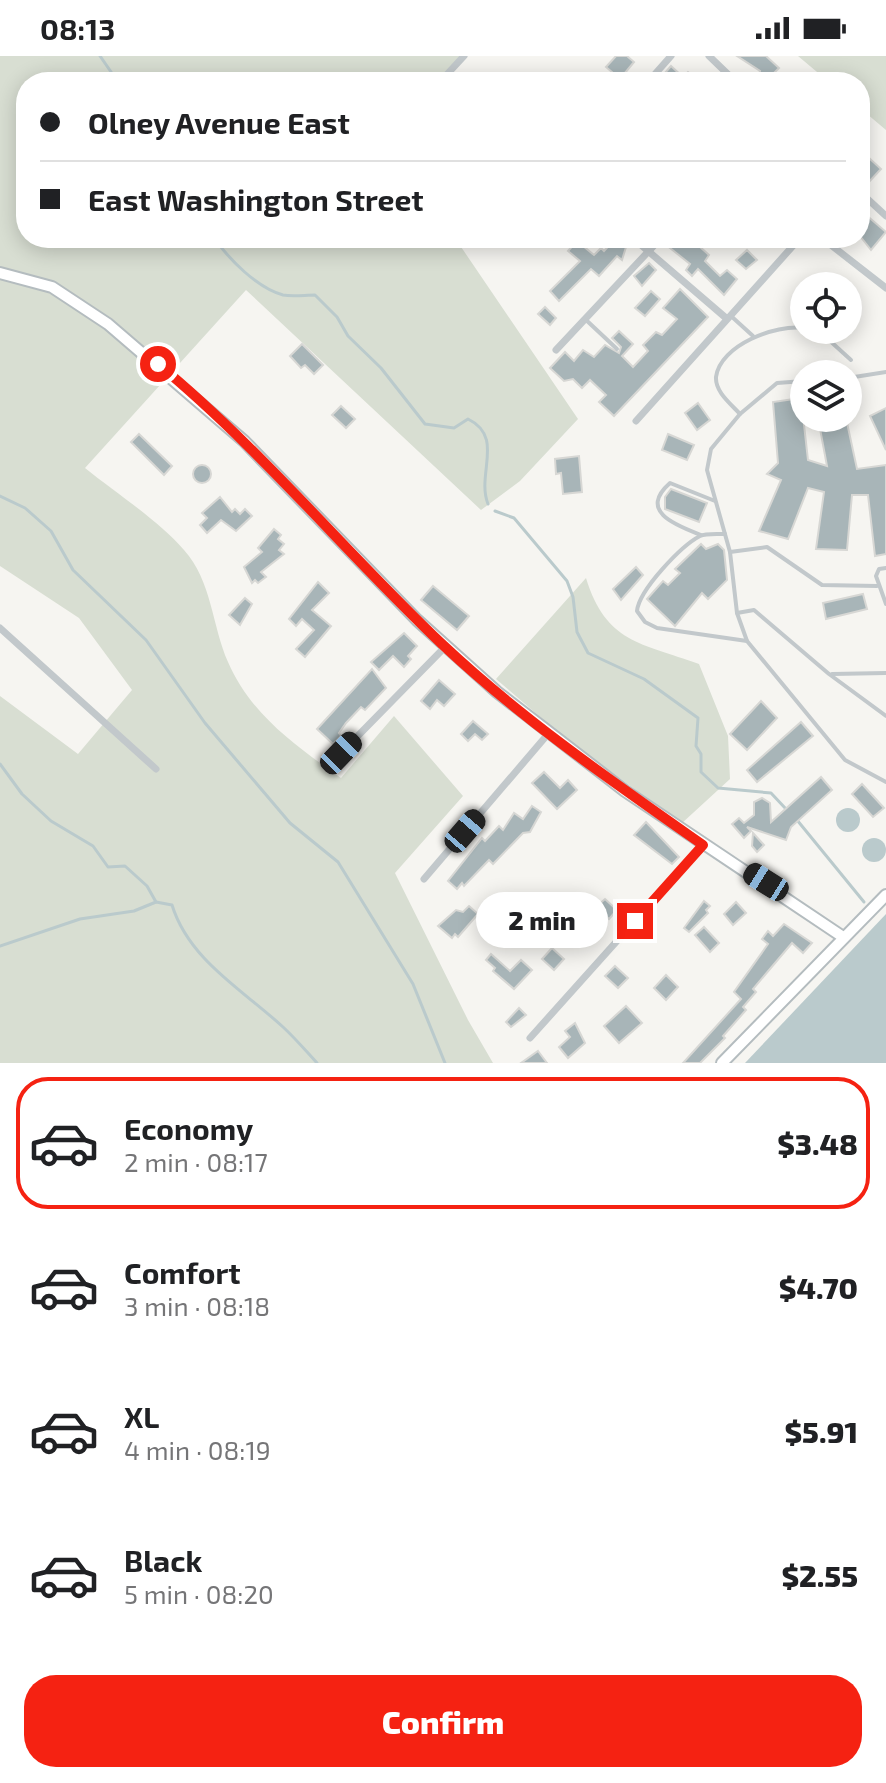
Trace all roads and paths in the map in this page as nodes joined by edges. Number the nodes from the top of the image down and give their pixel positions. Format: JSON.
{"nodes":[{"id":1,"x":464,"y":56,"type":"edge"},
{"id":2,"x":671,"y":56,"type":"edge"},
{"id":3,"x":709,"y":56,"type":"edge"},
{"id":4,"x":449,"y":72,"type":"edge"},
{"id":5,"x":657,"y":72,"type":"edge"},
{"id":6,"x":726,"y":72,"type":"edge"},
{"id":7,"x":870,"y":201,"type":"edge"},
{"id":8,"x":886,"y":216,"type":"edge"},
{"id":9,"x":645,"y":248,"type":"edge"},
{"id":10,"x":652,"y":248,"type":"edge"},
{"id":11,"x":791,"y":248,"type":"edge"},
{"id":12,"x":835,"y":248,"type":"edge"},
{"id":13,"x":649,"y":251,"type":"junction"},
{"id":14,"x":0,"y":273,"type":"edge"},
{"id":15,"x":886,"y":288,"type":"edge"},
{"id":16,"x":728,"y":316,"type":"junction"},
{"id":17,"x":585,"y":319,"type":"junction"},
{"id":18,"x":790,"y":330,"type":"edge"},
{"id":19,"x":753,"y":336,"type":"junction"},
{"id":20,"x":833,"y":344,"type":"edge"},
{"id":21,"x":617,"y":349,"type":"dead end"},
{"id":22,"x":556,"y":350,"type":"dead end"},
{"id":23,"x":851,"y":360,"type":"dead end"},
{"id":24,"x":886,"y":372,"type":"edge"},
{"id":25,"x":862,"y":376,"type":"edge"},
{"id":26,"x":790,"y":382,"type":"edge"},
{"id":27,"x":740,"y":414,"type":"junction"},
{"id":28,"x":636,"y":421,"type":"dead end"},
{"id":29,"x":716,"y":501,"type":"junction"},
{"id":30,"x":725,"y":534,"type":"junction"},
{"id":31,"x":701,"y":535,"type":"junction"},
{"id":32,"x":730,"y":552,"type":"junction"},
{"id":33,"x":886,"y":568,"type":"edge"},
{"id":34,"x":877,"y":586,"type":"junction"},
{"id":35,"x":886,"y":604,"type":"edge"},
{"id":36,"x":737,"y":613,"type":"junction"},
{"id":37,"x":0,"y":628,"type":"edge"},
{"id":38,"x":747,"y":641,"type":"junction"},
{"id":39,"x":445,"y":647,"type":"junction"},
{"id":40,"x":886,"y":673,"type":"edge"},
{"id":41,"x":829,"y":674,"type":"junction"},
{"id":42,"x":886,"y":716,"type":"edge"},
{"id":43,"x":548,"y":734,"type":"junction"},
{"id":44,"x":341,"y":753,"type":"dead end"},
{"id":45,"x":156,"y":769,"type":"dead end"},
{"id":46,"x":886,"y":782,"type":"edge"},
{"id":47,"x":703,"y":845,"type":"junction"},
{"id":48,"x":424,"y":879,"type":"dead end"},
{"id":49,"x":886,"y":895,"type":"edge"},
{"id":50,"x":843,"y":937,"type":"junction"},
{"id":51,"x":530,"y":1038,"type":"dead end"},
{"id":52,"x":722,"y":1063,"type":"edge"}],
"edges":[{"from":1,"to":4,"type":"street"},
{"from":2,"to":5,"type":"street"},
{"from":3,"to":6,"type":"street"},
{"from":7,"to":8,"type":"street"},
{"from":9,"to":13,"type":"street"},
{"from":10,"to":13,"type":"street"},
{"from":11,"to":16,"type":"street"},
{"from":12,"to":15,"type":"street"},
{"from":13,"to":16,"type":"street"},
{"from":13,"to":17,"type":"street"},
{"from":14,"to":39,"type":"main road"},
{"from":16,"to":19,"type":"lane"},
{"from":16,"to":28,"type":"street"},
{"from":17,"to":21,"type":"lane"},
{"from":17,"to":22,"type":"street"},
{"from":18,"to":19,"type":"lane"},
{"from":19,"to":27,"type":"lane"},
{"from":20,"to":23,"type":"lane"},
{"from":24,"to":25,"type":"lane"},
{"from":26,"to":27,"type":"lane"},
{"from":27,"to":29,"type":"lane"},
{"from":29,"to":30,"type":"lane"},
{"from":29,"to":31,"type":"lane"},
{"from":30,"to":31,"type":"lane"},
{"from":30,"to":32,"type":"lane"},
{"from":31,"to":38,"type":"lane"},
{"from":32,"to":34,"type":"lane"},
{"from":32,"to":36,"type":"lane"},
{"from":33,"to":34,"type":"lane"},
{"from":34,"to":35,"type":"lane"},
{"from":36,"to":38,"type":"lane"},
{"from":36,"to":41,"type":"lane"},
{"from":37,"to":45,"type":"street"},
{"from":38,"to":46,"type":"lane"},
{"from":39,"to":43,"type":"main road"},
{"from":39,"to":44,"type":"street"},
{"from":40,"to":41,"type":"lane"},
{"from":41,"to":42,"type":"lane"},
{"from":43,"to":47,"type":"main road"},
{"from":43,"to":48,"type":"street"},
{"from":47,"to":50,"type":"main road"},
{"from":47,"to":51,"type":"street"},
{"from":49,"to":50,"type":"main road"},
{"from":50,"to":52,"type":"main road"}]}
